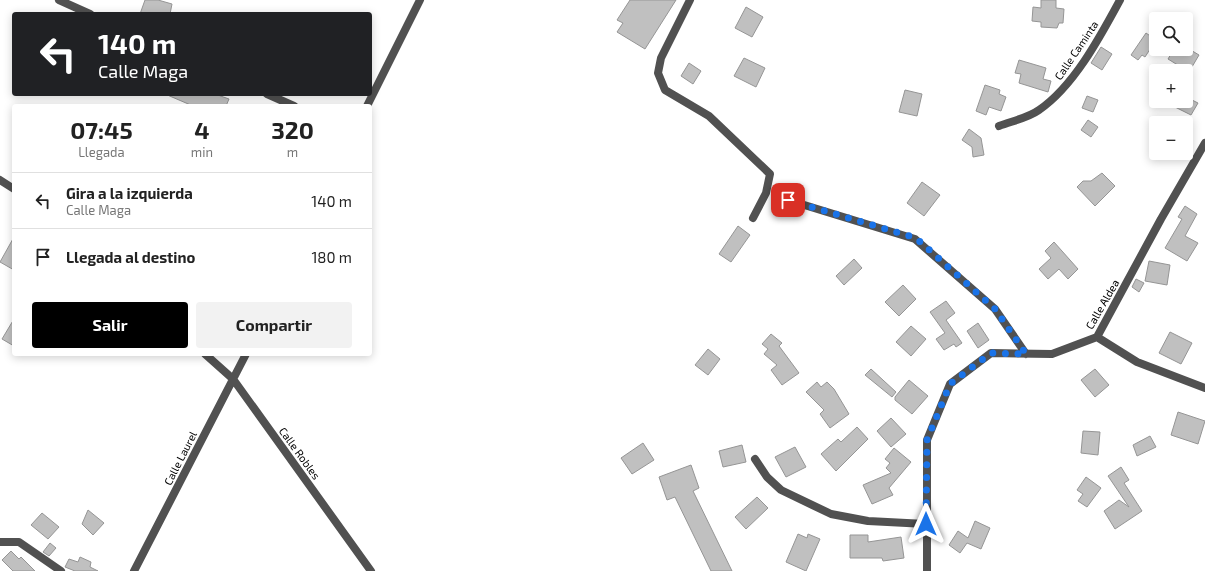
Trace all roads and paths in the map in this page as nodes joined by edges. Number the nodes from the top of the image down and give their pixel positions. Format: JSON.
{"nodes":[{"id":1,"x":59,"y":0,"type":"edge"},
{"id":2,"x":420,"y":0,"type":"edge"},
{"id":3,"x":690,"y":0,"type":"edge"},
{"id":4,"x":1120,"y":0,"type":"edge"},
{"id":5,"x":86,"y":12,"type":"edge"},
{"id":6,"x":272,"y":96,"type":"edge"},
{"id":7,"x":372,"y":96,"type":"edge"},
{"id":8,"x":290,"y":104,"type":"edge"},
{"id":9,"x":999,"y":126,"type":"dead end"},
{"id":10,"x":1205,"y":143,"type":"edge"},
{"id":11,"x":0,"y":180,"type":"edge"},
{"id":12,"x":12,"y":188,"type":"edge"},
{"id":13,"x":790,"y":200,"type":"dead end"},
{"id":14,"x":753,"y":218,"type":"dead end"},
{"id":15,"x":1097,"y":338,"type":"junction"},
{"id":16,"x":1026,"y":354,"type":"junction"},
{"id":17,"x":207,"y":356,"type":"edge"},
{"id":18,"x":245,"y":356,"type":"edge"},
{"id":19,"x":234,"y":379,"type":"junction"},
{"id":20,"x":1205,"y":388,"type":"edge"},
{"id":21,"x":755,"y":459,"type":"dead end"},
{"id":22,"x":926,"y":524,"type":"junction"},
{"id":23,"x":0,"y":542,"type":"edge"},
{"id":24,"x":61,"y":571,"type":"edge"},
{"id":25,"x":134,"y":571,"type":"edge"},
{"id":26,"x":371,"y":571,"type":"edge"},
{"id":27,"x":927,"y":571,"type":"edge"}],
"edges":[{"from":1,"to":5,"type":"street"},
{"from":2,"to":7,"type":"street"},
{"from":3,"to":14,"type":"street"},
{"from":4,"to":9,"type":"street","name":"Calle Caminta"},
{"from":6,"to":8,"type":"street"},
{"from":10,"to":15,"type":"street","name":"Calle Aldea"},
{"from":11,"to":12,"type":"street"},
{"from":13,"to":16,"type":"street"},
{"from":15,"to":16,"type":"street","name":"Calle Aldea"},
{"from":15,"to":20,"type":"street"},
{"from":16,"to":22,"type":"street","name":"Calle Aldea"},
{"from":17,"to":19,"type":"street","name":"Calle Robles"},
{"from":18,"to":19,"type":"street","name":"Calle Laurel"},
{"from":19,"to":25,"type":"street","name":"Calle Laurel"},
{"from":19,"to":26,"type":"street","name":"Calle Robles"},
{"from":21,"to":22,"type":"street"},
{"from":22,"to":27,"type":"street","name":"Calle Aldea"},
{"from":23,"to":24,"type":"street"}]}
